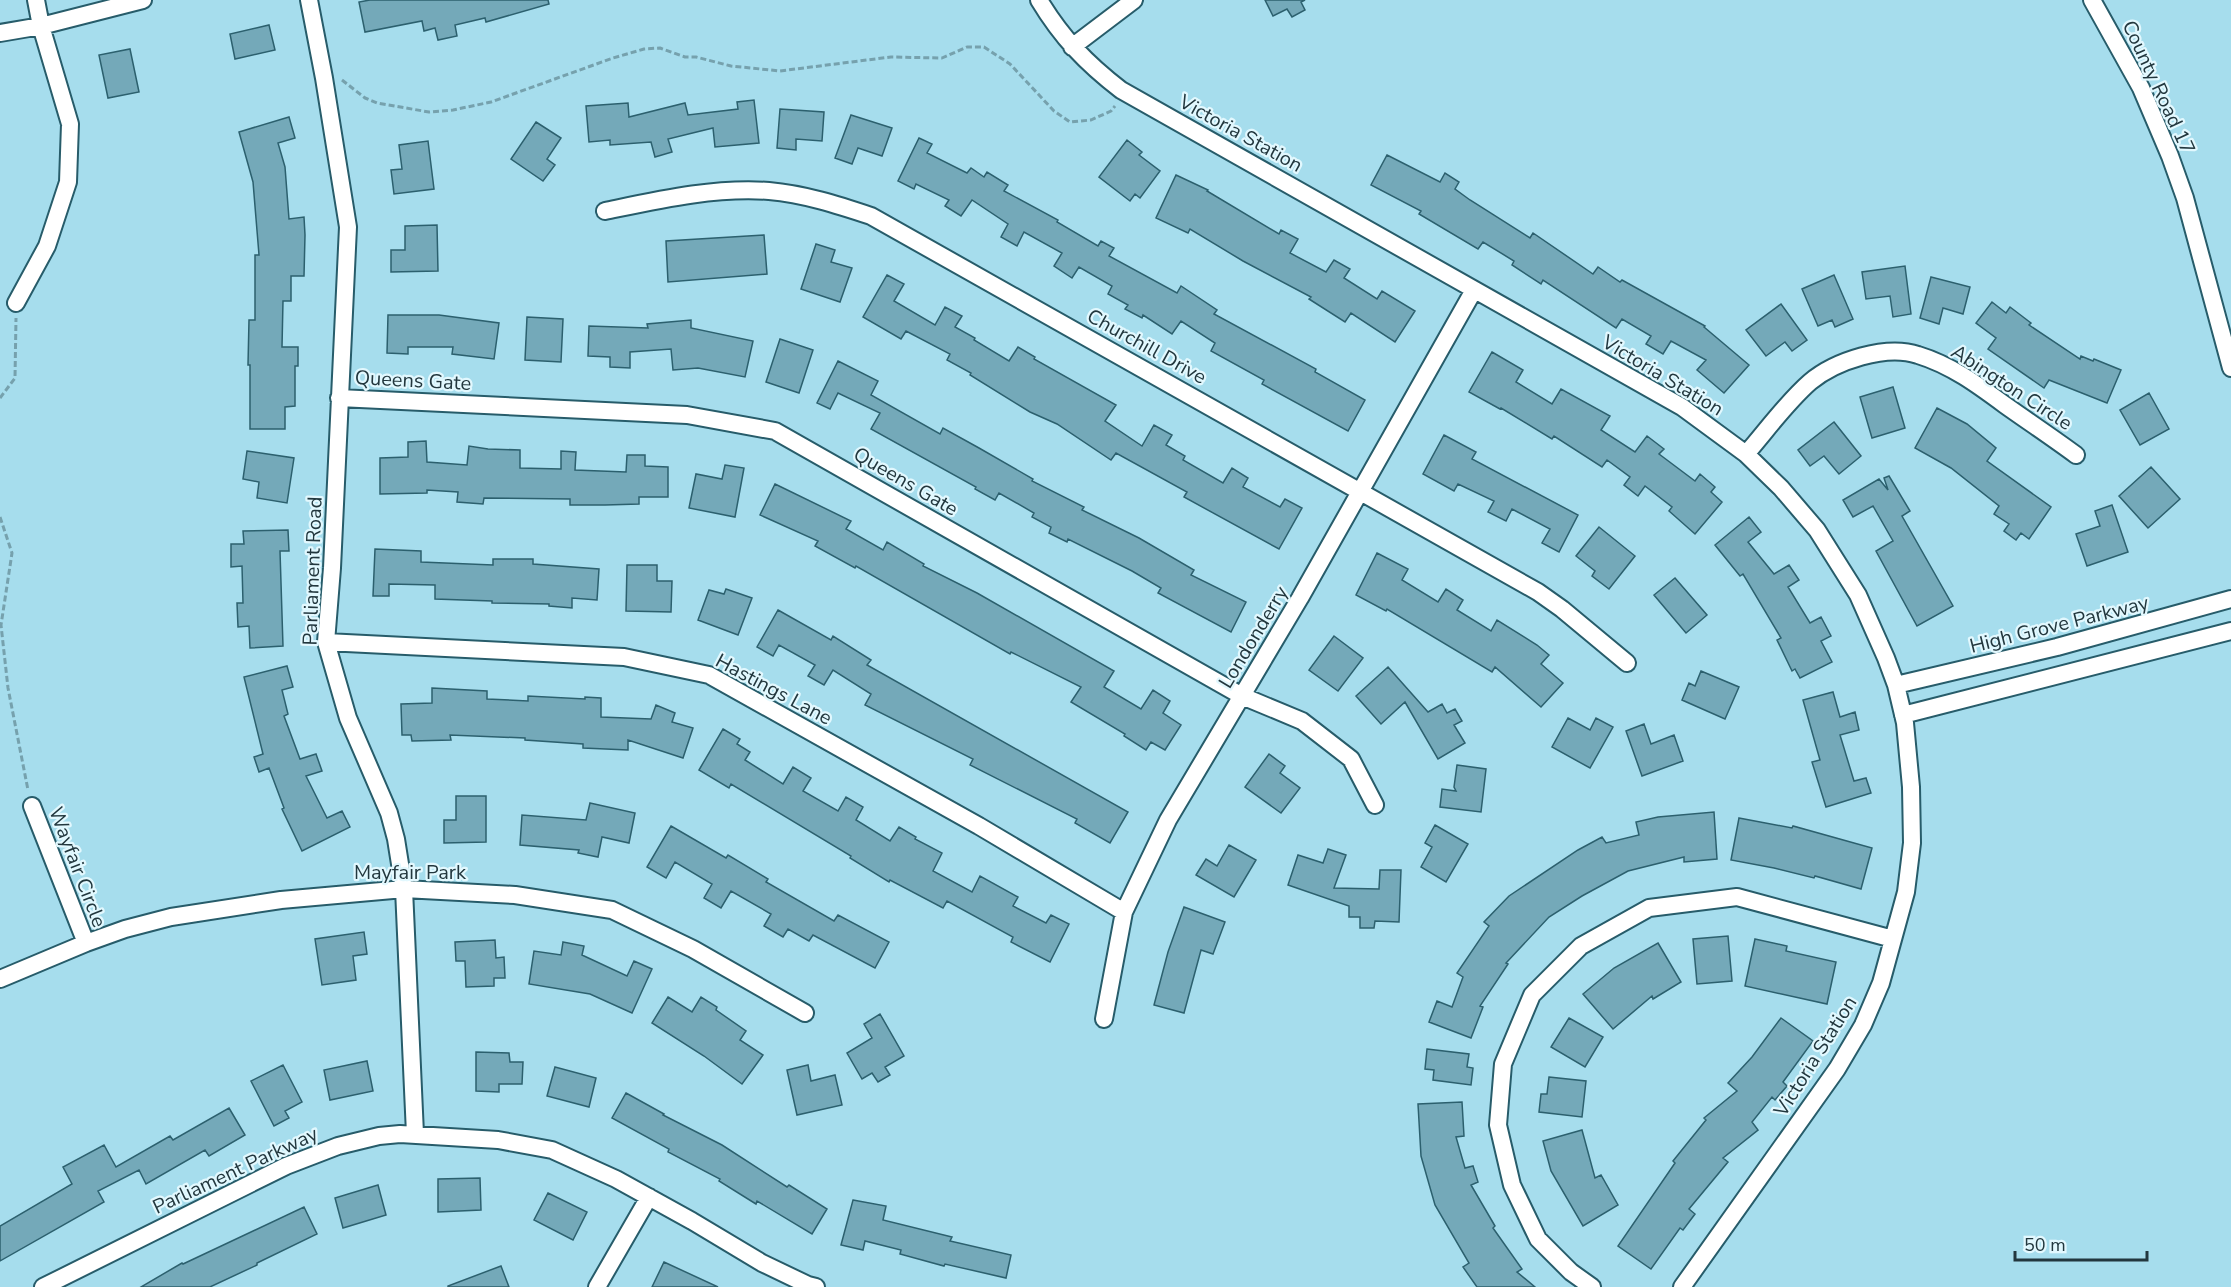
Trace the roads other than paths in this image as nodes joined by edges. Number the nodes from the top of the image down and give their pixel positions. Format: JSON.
{"nodes":[{"id":1,"x":36,"y":0,"type":"edge"},
{"id":2,"x":143,"y":0,"type":"edge"},
{"id":3,"x":309,"y":0,"type":"edge"},
{"id":4,"x":1039,"y":0,"type":"edge"},
{"id":5,"x":1134,"y":0,"type":"edge"},
{"id":6,"x":2092,"y":0,"type":"edge"},
{"id":7,"x":41,"y":26,"type":"junction"},
{"id":8,"x":0,"y":33,"type":"edge"},
{"id":9,"x":1072,"y":47,"type":"junction"},
{"id":10,"x":605,"y":211,"type":"dead end"},
{"id":11,"x":1474,"y":290,"type":"junction"},
{"id":12,"x":16,"y":303,"type":"road end"},
{"id":13,"x":2231,"y":368,"type":"edge"},
{"id":14,"x":339,"y":398,"type":"junction"},
{"id":15,"x":1746,"y":454,"type":"junction"},
{"id":16,"x":2076,"y":455,"type":"dead end"},
{"id":17,"x":1361,"y":490,"type":"junction"},
{"id":18,"x":2231,"y":599,"type":"edge"},
{"id":19,"x":2231,"y":631,"type":"edge"},
{"id":20,"x":326,"y":642,"type":"junction"},
{"id":21,"x":1626,"y":663,"type":"dead end"},
{"id":22,"x":1896,"y":685,"type":"junction"},
{"id":23,"x":1242,"y":696,"type":"junction"},
{"id":24,"x":1903,"y":715,"type":"junction"},
{"id":25,"x":1375,"y":805,"type":"dead end"},
{"id":26,"x":32,"y":806,"type":"road end"},
{"id":27,"x":404,"y":889,"type":"junction"},
{"id":28,"x":1124,"y":912,"type":"junction"},
{"id":29,"x":1893,"y":939,"type":"junction"},
{"id":30,"x":86,"y":944,"type":"junction"},
{"id":31,"x":0,"y":979,"type":"edge"},
{"id":32,"x":805,"y":1013,"type":"dead end"},
{"id":33,"x":1104,"y":1019,"type":"dead end"},
{"id":34,"x":415,"y":1134,"type":"junction"},
{"id":35,"x":649,"y":1197,"type":"junction"},
{"id":36,"x":44,"y":1287,"type":"edge"},
{"id":37,"x":597,"y":1287,"type":"edge"},
{"id":38,"x":816,"y":1287,"type":"edge"},
{"id":39,"x":1592,"y":1287,"type":"edge"},
{"id":40,"x":1682,"y":1287,"type":"edge"}],
"edges":[{"from":1,"to":7,"type":"street"},
{"from":2,"to":7,"type":"street"},
{"from":3,"to":14,"type":"street","name":"Parliament Road"},
{"from":4,"to":9,"type":"street","name":"Victoria Station"},
{"from":5,"to":9,"type":"street"},
{"from":6,"to":13,"type":"street","name":"County Road 17"},
{"from":7,"to":8,"type":"street"},
{"from":7,"to":12,"type":"street"},
{"from":9,"to":11,"type":"street","name":"Victoria Station"},
{"from":10,"to":17,"type":"street","name":"Churchill Drive"},
{"from":11,"to":15,"type":"street","name":"Victoria Station"},
{"from":11,"to":17,"type":"street","name":"Londonderry"},
{"from":14,"to":20,"type":"street","name":"Parliament Road"},
{"from":14,"to":23,"type":"street","name":"Queens Gate"},
{"from":15,"to":16,"type":"street","name":"Abington Circle"},
{"from":15,"to":22,"type":"street","name":"Victoria Station"},
{"from":17,"to":21,"type":"street","name":"Churchill Drive"},
{"from":17,"to":23,"type":"street","name":"Londonderry"},
{"from":18,"to":22,"type":"street","name":"High Grove Parkway"},
{"from":19,"to":24,"type":"street"},
{"from":20,"to":27,"type":"street","name":"Parliament Road"},
{"from":20,"to":28,"type":"street","name":"Hastings Lane"},
{"from":22,"to":24,"type":"street","name":"Victoria Station"},
{"from":23,"to":25,"type":"street","name":"Queens Gate"},
{"from":23,"to":28,"type":"street","name":"Londonderry"},
{"from":24,"to":29,"type":"street","name":"Victoria Station"},
{"from":26,"to":30,"type":"street","name":"Wayfair Circle"},
{"from":27,"to":30,"type":"street","name":"Mayfair Park"},
{"from":27,"to":32,"type":"street","name":"Mayfair Park"},
{"from":27,"to":34,"type":"street","name":"Parliament Road"},
{"from":28,"to":33,"type":"street","name":"Londonderry"},
{"from":29,"to":39,"type":"street"},
{"from":29,"to":40,"type":"street","name":"Victoria Station"},
{"from":30,"to":31,"type":"street","name":"Mayfair Park"},
{"from":34,"to":35,"type":"street","name":"Parliament Parkway"},
{"from":34,"to":36,"type":"street","name":"Parliament Parkway"},
{"from":35,"to":37,"type":"street"},
{"from":35,"to":38,"type":"street","name":"Parliament Parkway"}]}
